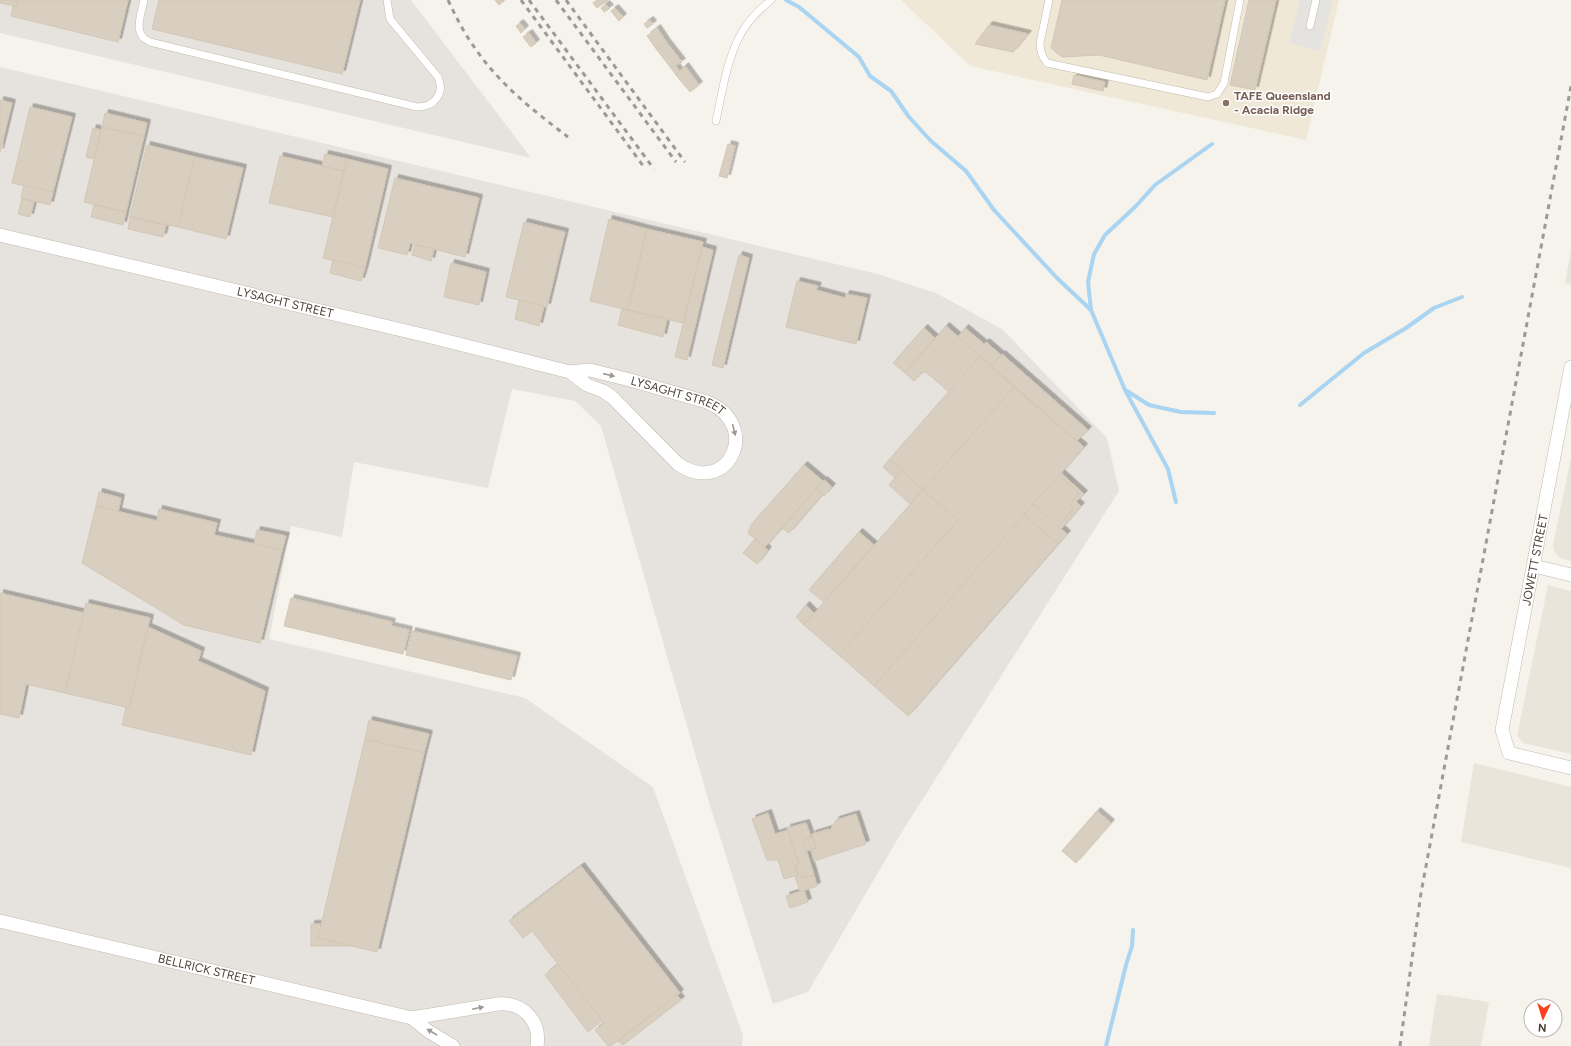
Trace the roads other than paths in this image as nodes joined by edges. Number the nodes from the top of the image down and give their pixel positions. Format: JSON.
{"nodes":[{"id":1,"x":144,"y":0,"type":"edge"},
{"id":2,"x":387,"y":0,"type":"edge"},
{"id":3,"x":771,"y":0,"type":"edge"},
{"id":4,"x":1049,"y":0,"type":"edge"},
{"id":5,"x":1240,"y":0,"type":"edge"},
{"id":6,"x":1316,"y":0,"type":"edge"},
{"id":7,"x":1310,"y":26,"type":"dead end"},
{"id":8,"x":716,"y":121,"type":"dead end"},
{"id":9,"x":0,"y":235,"type":"edge"},
{"id":10,"x":1571,"y":367,"type":"edge"},
{"id":11,"x":570,"y":372,"type":"junction"},
{"id":12,"x":1570,"y":382,"type":"edge"},
{"id":13,"x":1534,"y":566,"type":"junction"},
{"id":14,"x":1571,"y":575,"type":"edge"},
{"id":15,"x":1571,"y":768,"type":"edge"},
{"id":16,"x":0,"y":921,"type":"edge"},
{"id":17,"x":412,"y":1018,"type":"junction"},
{"id":18,"x":453,"y":1046,"type":"edge"},
{"id":19,"x":537,"y":1046,"type":"edge"}],
"edges":[{"from":1,"to":2,"type":"lane"},
{"from":3,"to":8,"type":"lane"},
{"from":4,"to":5,"type":"lane"},
{"from":6,"to":7,"type":"lane"},
{"from":9,"to":11,"type":"street","name":"LYSAGHT STREET"},
{"from":10,"to":12,"type":"street","name":"JOWETT STREET"},
{"from":11,"to":11,"type":"street","name":"LYSAGHT STREET","one_way":true},
{"from":12,"to":13,"type":"street","name":"JOWETT STREET"},
{"from":13,"to":14,"type":"street"},
{"from":13,"to":15,"type":"street","name":"JOWETT STREET"},
{"from":16,"to":17,"type":"street","name":"BELLRICK STREET"},
{"from":18,"to":17,"type":"street","name":"BELLRICK STREET","one_way":true},
{"from":17,"to":19,"type":"street","name":"BELLRICK STREET","one_way":true}]}
